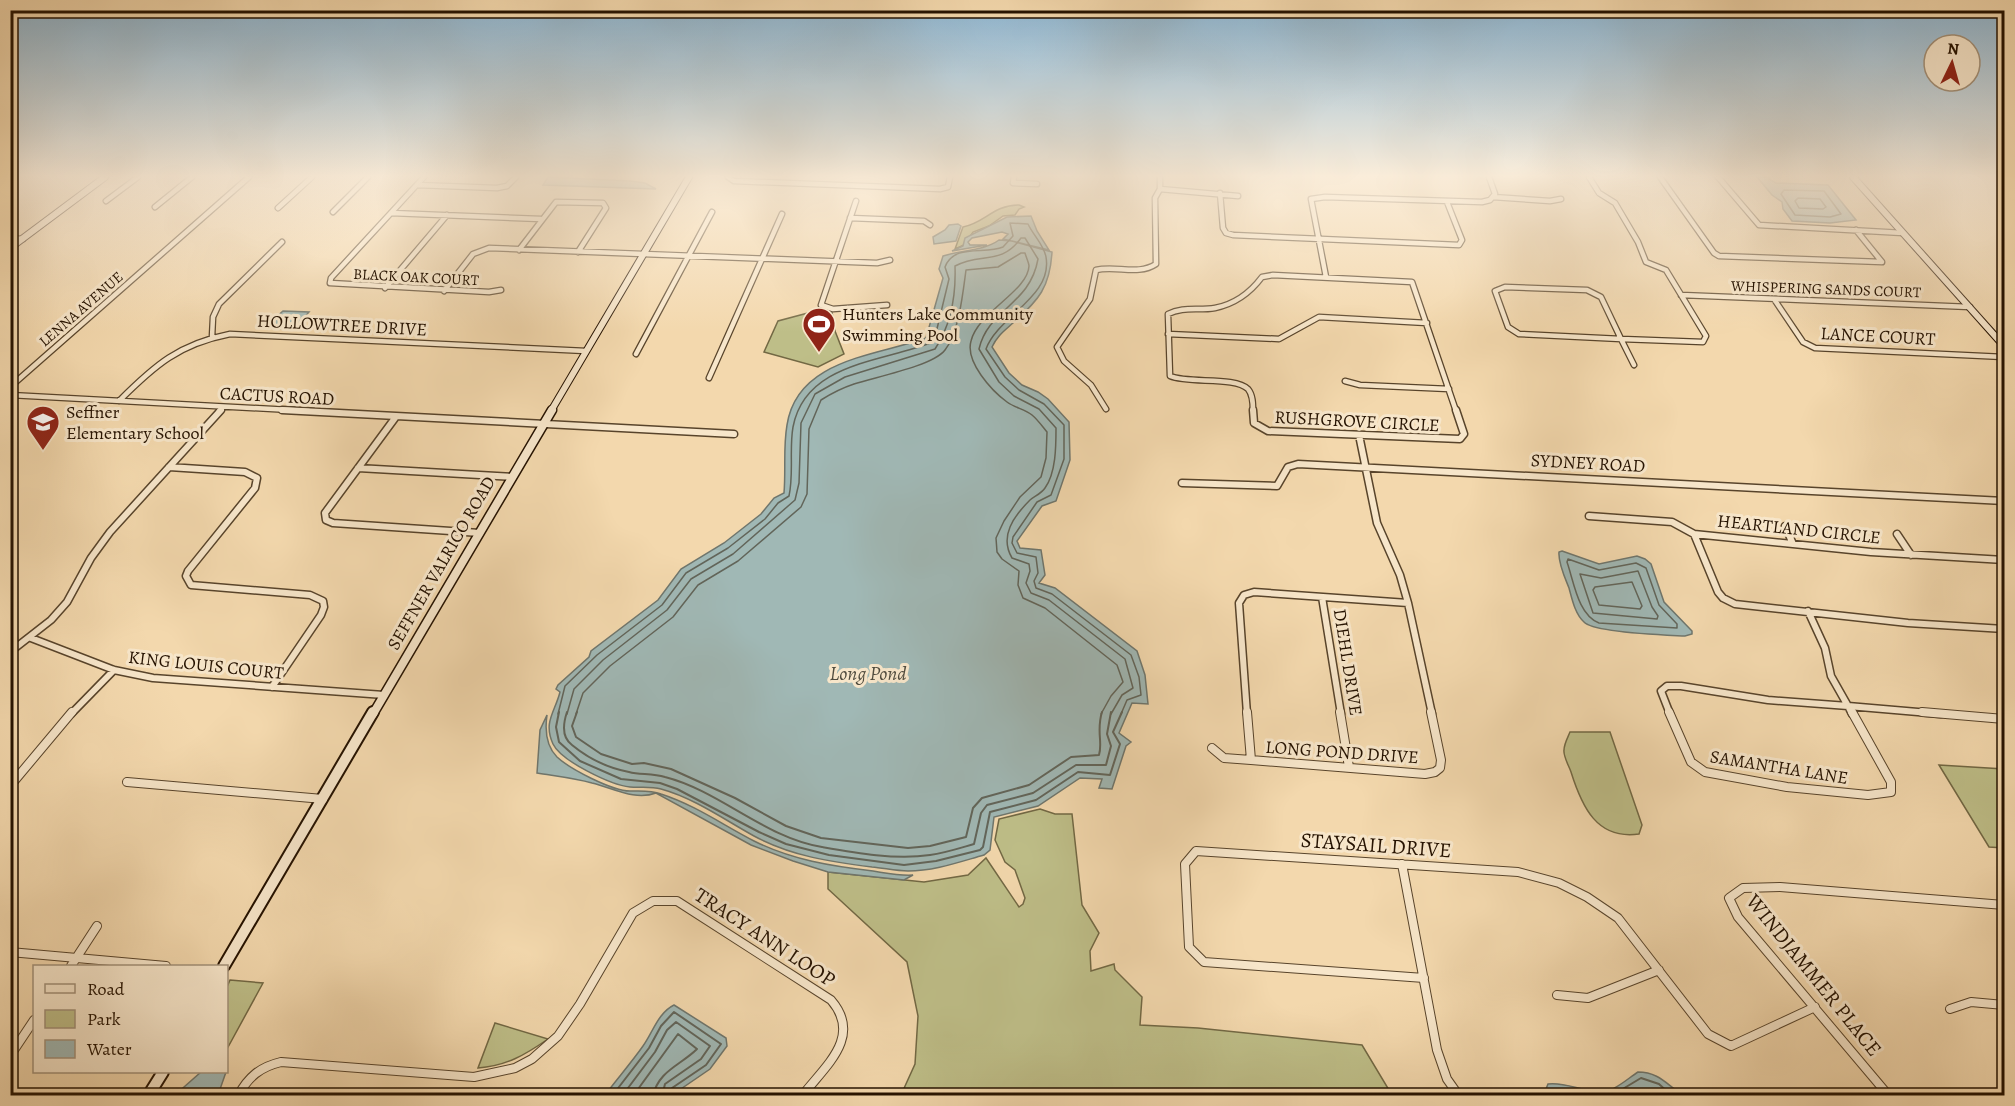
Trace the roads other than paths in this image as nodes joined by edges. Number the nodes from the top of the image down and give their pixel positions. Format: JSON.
{"nodes":[{"id":1,"x":37,"y":229,"type":"edge"},
{"id":2,"x":190,"y":229,"type":"edge"},
{"id":3,"x":377,"y":229,"type":"edge"},
{"id":4,"x":435,"y":229,"type":"edge"},
{"id":5,"x":534,"y":229,"type":"edge"},
{"id":6,"x":593,"y":229,"type":"edge"},
{"id":7,"x":658,"y":229,"type":"edge"},
{"id":8,"x":702,"y":229,"type":"edge"},
{"id":9,"x":775,"y":229,"type":"edge"},
{"id":10,"x":847,"y":229,"type":"edge"},
{"id":11,"x":1155,"y":229,"type":"edge"},
{"id":12,"x":1223,"y":229,"type":"edge"},
{"id":13,"x":1316,"y":229,"type":"edge"},
{"id":14,"x":1458,"y":229,"type":"edge"},
{"id":15,"x":1630,"y":229,"type":"edge"},
{"id":16,"x":1697,"y":229,"type":"edge"},
{"id":17,"x":1831,"y":229,"type":"edge"},
{"id":18,"x":1858,"y":230,"type":"junction"},
{"id":19,"x":1901,"y":230,"type":"joint"},
{"id":20,"x":10,"y":238,"type":"edge"},
{"id":21,"x":23,"y":239,"type":"junction"},
{"id":22,"x":1318,"y":240,"type":"junction"},
{"id":23,"x":282,"y":242,"type":"dead end"},
{"id":24,"x":10,"y":248,"type":"edge"},
{"id":25,"x":519,"y":250,"type":"junction"},
{"id":26,"x":578,"y":252,"type":"junction"},
{"id":27,"x":644,"y":253,"type":"junction"},
{"id":28,"x":686,"y":255,"type":"junction"},
{"id":29,"x":762,"y":258,"type":"junction"},
{"id":30,"x":890,"y":260,"type":"dead end"},
{"id":31,"x":836,"y":261,"type":"junction"},
{"id":32,"x":1326,"y":277,"type":"junction"},
{"id":33,"x":385,"y":288,"type":"junction"},
{"id":34,"x":501,"y":290,"type":"dead end"},
{"id":35,"x":444,"y":291,"type":"junction"},
{"id":36,"x":1681,"y":295,"type":"junction"},
{"id":37,"x":1774,"y":299,"type":"junction"},
{"id":38,"x":887,"y":305,"type":"dead end"},
{"id":39,"x":1970,"y":307,"type":"junction"},
{"id":40,"x":1427,"y":322,"type":"junction"},
{"id":41,"x":1168,"y":334,"type":"junction"},
{"id":42,"x":212,"y":337,"type":"junction"},
{"id":43,"x":1621,"y":339,"type":"junction"},
{"id":44,"x":2004,"y":346,"type":"edge"},
{"id":45,"x":586,"y":351,"type":"junction"},
{"id":46,"x":636,"y":354,"type":"dead end"},
{"id":47,"x":2004,"y":357,"type":"edge"},
{"id":48,"x":1634,"y":365,"type":"dead end"},
{"id":49,"x":709,"y":378,"type":"dead end"},
{"id":50,"x":1345,"y":381,"type":"dead end"},
{"id":51,"x":10,"y":387,"type":"edge"},
{"id":52,"x":1449,"y":389,"type":"junction"},
{"id":53,"x":10,"y":395,"type":"edge"},
{"id":54,"x":118,"y":401,"type":"junction"},
{"id":55,"x":222,"y":408,"type":"junction"},
{"id":56,"x":1106,"y":409,"type":"dead end"},
{"id":57,"x":395,"y":418,"type":"junction"},
{"id":58,"x":543,"y":426,"type":"junction"},
{"id":59,"x":734,"y":434,"type":"dead end"},
{"id":60,"x":1359,"y":435,"type":"junction"},
{"id":61,"x":169,"y":468,"type":"junction"},
{"id":62,"x":358,"y":468,"type":"junction"},
{"id":63,"x":1365,"y":468,"type":"junction"},
{"id":64,"x":513,"y":477,"type":"junction"},
{"id":65,"x":1182,"y":483,"type":"dead end"},
{"id":66,"x":2004,"y":501,"type":"edge"},
{"id":67,"x":1589,"y":516,"type":"dead end"},
{"id":68,"x":1785,"y":526,"type":"dead end"},
{"id":69,"x":480,"y":533,"type":"junction"},
{"id":70,"x":1694,"y":534,"type":"junction"},
{"id":71,"x":1898,"y":534,"type":"dead end"},
{"id":72,"x":1794,"y":544,"type":"junction"},
{"id":73,"x":1911,"y":555,"type":"junction"},
{"id":74,"x":2004,"y":560,"type":"edge"},
{"id":75,"x":1322,"y":597,"type":"junction"},
{"id":76,"x":1408,"y":603,"type":"junction"},
{"id":77,"x":1808,"y":611,"type":"junction"},
{"id":78,"x":2004,"y":628,"type":"edge"},
{"id":79,"x":31,"y":638,"type":"junction"},
{"id":80,"x":10,"y":652,"type":"edge"},
{"id":81,"x":114,"y":670,"type":"junction"},
{"id":82,"x":272,"y":687,"type":"junction"},
{"id":83,"x":384,"y":695,"type":"junction"},
{"id":84,"x":1849,"y":706,"type":"junction"},
{"id":85,"x":2004,"y":719,"type":"edge"},
{"id":86,"x":1212,"y":748,"type":"dead end"},
{"id":87,"x":1251,"y":760,"type":"junction"},
{"id":88,"x":1348,"y":767,"type":"junction"},
{"id":89,"x":128,"y":782,"type":"dead end"},
{"id":90,"x":10,"y":786,"type":"edge"},
{"id":91,"x":323,"y":799,"type":"junction"},
{"id":92,"x":1402,"y":864,"type":"junction"},
{"id":93,"x":2004,"y":905,"type":"edge"},
{"id":94,"x":97,"y":927,"type":"dead end"},
{"id":95,"x":10,"y":952,"type":"edge"},
{"id":96,"x":76,"y":958,"type":"junction"},
{"id":97,"x":72,"y":965,"type":"edge"},
{"id":98,"x":155,"y":965,"type":"edge"},
{"id":99,"x":225,"y":965,"type":"edge"},
{"id":100,"x":1659,"y":970,"type":"junction"},
{"id":101,"x":1424,"y":978,"type":"junction"},
{"id":102,"x":1557,"y":994,"type":"dead end"},
{"id":103,"x":2004,"y":1005,"type":"edge"},
{"id":104,"x":1815,"y":1007,"type":"junction"},
{"id":105,"x":1950,"y":1009,"type":"dead end"},
{"id":106,"x":33,"y":1022,"type":"edge"},
{"id":107,"x":10,"y":1056,"type":"edge"},
{"id":108,"x":161,"y":1073,"type":"edge"},
{"id":109,"x":148,"y":1095,"type":"edge"},
{"id":110,"x":238,"y":1095,"type":"edge"},
{"id":111,"x":802,"y":1095,"type":"edge"},
{"id":112,"x":1459,"y":1095,"type":"edge"},
{"id":113,"x":1889,"y":1095,"type":"edge"}],
"edges":[{"from":1,"to":21,"type":"street"},
{"from":2,"to":51,"type":"street","name":"LENNA AVENUE"},
{"from":3,"to":33,"type":"street","name":"BLACK OAK COURT"},
{"from":4,"to":33,"type":"street"},
{"from":5,"to":25,"type":"street"},
{"from":6,"to":26,"type":"street"},
{"from":7,"to":27,"type":"street","name":"SEFFNER VALRICO ROAD"},
{"from":8,"to":28,"type":"street"},
{"from":9,"to":29,"type":"street"},
{"from":10,"to":31,"type":"street"},
{"from":11,"to":56,"type":"street"},
{"from":12,"to":22,"type":"street"},
{"from":13,"to":22,"type":"street"},
{"from":14,"to":22,"type":"street"},
{"from":15,"to":36,"type":"street"},
{"from":16,"to":18,"type":"street"},
{"from":17,"to":18,"type":"street"},
{"from":18,"to":19,"type":"street"},
{"from":19,"to":39,"type":"street"},
{"from":20,"to":21,"type":"street"},
{"from":21,"to":24,"type":"street"},
{"from":22,"to":32,"type":"street"},
{"from":23,"to":42,"type":"street"},
{"from":25,"to":26,"type":"street"},
{"from":25,"to":35,"type":"street"},
{"from":26,"to":27,"type":"street"},
{"from":27,"to":28,"type":"street"},
{"from":27,"to":45,"type":"street","name":"SEFFNER VALRICO ROAD"},
{"from":28,"to":29,"type":"street"},
{"from":28,"to":46,"type":"street"},
{"from":29,"to":31,"type":"street"},
{"from":29,"to":49,"type":"street"},
{"from":30,"to":31,"type":"street"},
{"from":31,"to":38,"type":"street"},
{"from":32,"to":40,"type":"street","name":"RUSHGROVE CIRCLE"},
{"from":32,"to":41,"type":"street","name":"RUSHGROVE CIRCLE"},
{"from":33,"to":35,"type":"street","name":"BLACK OAK COURT"},
{"from":34,"to":35,"type":"street","name":"BLACK OAK COURT"},
{"from":36,"to":37,"type":"street","name":"WHISPERING SANDS COURT"},
{"from":36,"to":43,"type":"street"},
{"from":37,"to":39,"type":"street","name":"WHISPERING SANDS COURT"},
{"from":37,"to":47,"type":"street","name":"LANCE COURT"},
{"from":39,"to":44,"type":"street"},
{"from":40,"to":41,"type":"street"},
{"from":40,"to":52,"type":"street","name":"RUSHGROVE CIRCLE"},
{"from":41,"to":60,"type":"street","name":"RUSHGROVE CIRCLE"},
{"from":42,"to":45,"type":"street","name":"HOLLOWTREE DRIVE"},
{"from":42,"to":54,"type":"street","name":"HOLLOWTREE DRIVE"},
{"from":43,"to":43,"type":"street"},
{"from":43,"to":48,"type":"street"},
{"from":45,"to":58,"type":"street","name":"SEFFNER VALRICO ROAD"},
{"from":50,"to":52,"type":"street"},
{"from":52,"to":60,"type":"street","name":"RUSHGROVE CIRCLE"},
{"from":53,"to":54,"type":"street","name":"CACTUS ROAD"},
{"from":54,"to":55,"type":"street","name":"CACTUS ROAD"},
{"from":55,"to":57,"type":"street","name":"CACTUS ROAD"},
{"from":55,"to":61,"type":"street"},
{"from":57,"to":58,"type":"street","name":"CACTUS ROAD"},
{"from":57,"to":62,"type":"street"},
{"from":58,"to":59,"type":"street","name":"CACTUS ROAD"},
{"from":58,"to":64,"type":"street","name":"SEFFNER VALRICO ROAD"},
{"from":60,"to":63,"type":"street","name":"LONG POND DRIVE"},
{"from":61,"to":79,"type":"street"},
{"from":61,"to":82,"type":"street"},
{"from":62,"to":64,"type":"street"},
{"from":62,"to":69,"type":"street"},
{"from":63,"to":65,"type":"street","name":"SYDNEY ROAD"},
{"from":63,"to":66,"type":"street","name":"SYDNEY ROAD"},
{"from":63,"to":76,"type":"street","name":"LONG POND DRIVE"},
{"from":64,"to":69,"type":"street","name":"SEFFNER VALRICO ROAD"},
{"from":67,"to":70,"type":"street"},
{"from":68,"to":72,"type":"street"},
{"from":69,"to":83,"type":"street","name":"SEFFNER VALRICO ROAD"},
{"from":70,"to":72,"type":"street","name":"HEARTLAND CIRCLE"},
{"from":70,"to":77,"type":"street","name":"HEARTLAND CIRCLE"},
{"from":71,"to":73,"type":"street"},
{"from":72,"to":73,"type":"street","name":"HEARTLAND CIRCLE"},
{"from":73,"to":74,"type":"street","name":"HEARTLAND CIRCLE"},
{"from":75,"to":76,"type":"street","name":"LONG POND DRIVE"},
{"from":75,"to":87,"type":"street","name":"LONG POND DRIVE"},
{"from":75,"to":88,"type":"street","name":"DIEHL DRIVE"},
{"from":76,"to":88,"type":"street","name":"LONG POND DRIVE"},
{"from":77,"to":78,"type":"street","name":"HEARTLAND CIRCLE"},
{"from":77,"to":84,"type":"street","name":"SAMANTHA LANE"},
{"from":79,"to":80,"type":"street"},
{"from":79,"to":81,"type":"street","name":"KING LOUIS COURT"},
{"from":81,"to":82,"type":"street","name":"KING LOUIS COURT"},
{"from":81,"to":90,"type":"street"},
{"from":82,"to":83,"type":"street","name":"KING LOUIS COURT"},
{"from":83,"to":91,"type":"street","name":"SEFFNER VALRICO ROAD"},
{"from":84,"to":84,"type":"street","name":"SAMANTHA LANE"},
{"from":84,"to":85,"type":"street","name":"SAMANTHA LANE"},
{"from":86,"to":87,"type":"street","name":"LONG POND DRIVE"},
{"from":87,"to":88,"type":"street","name":"LONG POND DRIVE"},
{"from":89,"to":91,"type":"street"},
{"from":91,"to":99,"type":"street","name":"SEFFNER VALRICO ROAD"},
{"from":92,"to":100,"type":"street","name":"STAYSAIL DRIVE"},
{"from":92,"to":101,"type":"street"},
{"from":92,"to":101,"type":"street","name":"STAYSAIL DRIVE"},
{"from":93,"to":104,"type":"street","name":"WINDJAMMER PLACE"},
{"from":94,"to":96,"type":"street"},
{"from":95,"to":96,"type":"street"},
{"from":96,"to":97,"type":"street"},
{"from":96,"to":98,"type":"street"},
{"from":100,"to":102,"type":"street"},
{"from":100,"to":104,"type":"street","name":"STAYSAIL DRIVE"},
{"from":101,"to":112,"type":"street"},
{"from":103,"to":105,"type":"street"},
{"from":104,"to":113,"type":"street","name":"WINDJAMMER PLACE"},
{"from":106,"to":107,"type":"street"},
{"from":108,"to":109,"type":"street"},
{"from":110,"to":111,"type":"street","name":"TRACY ANN LOOP"}]}
